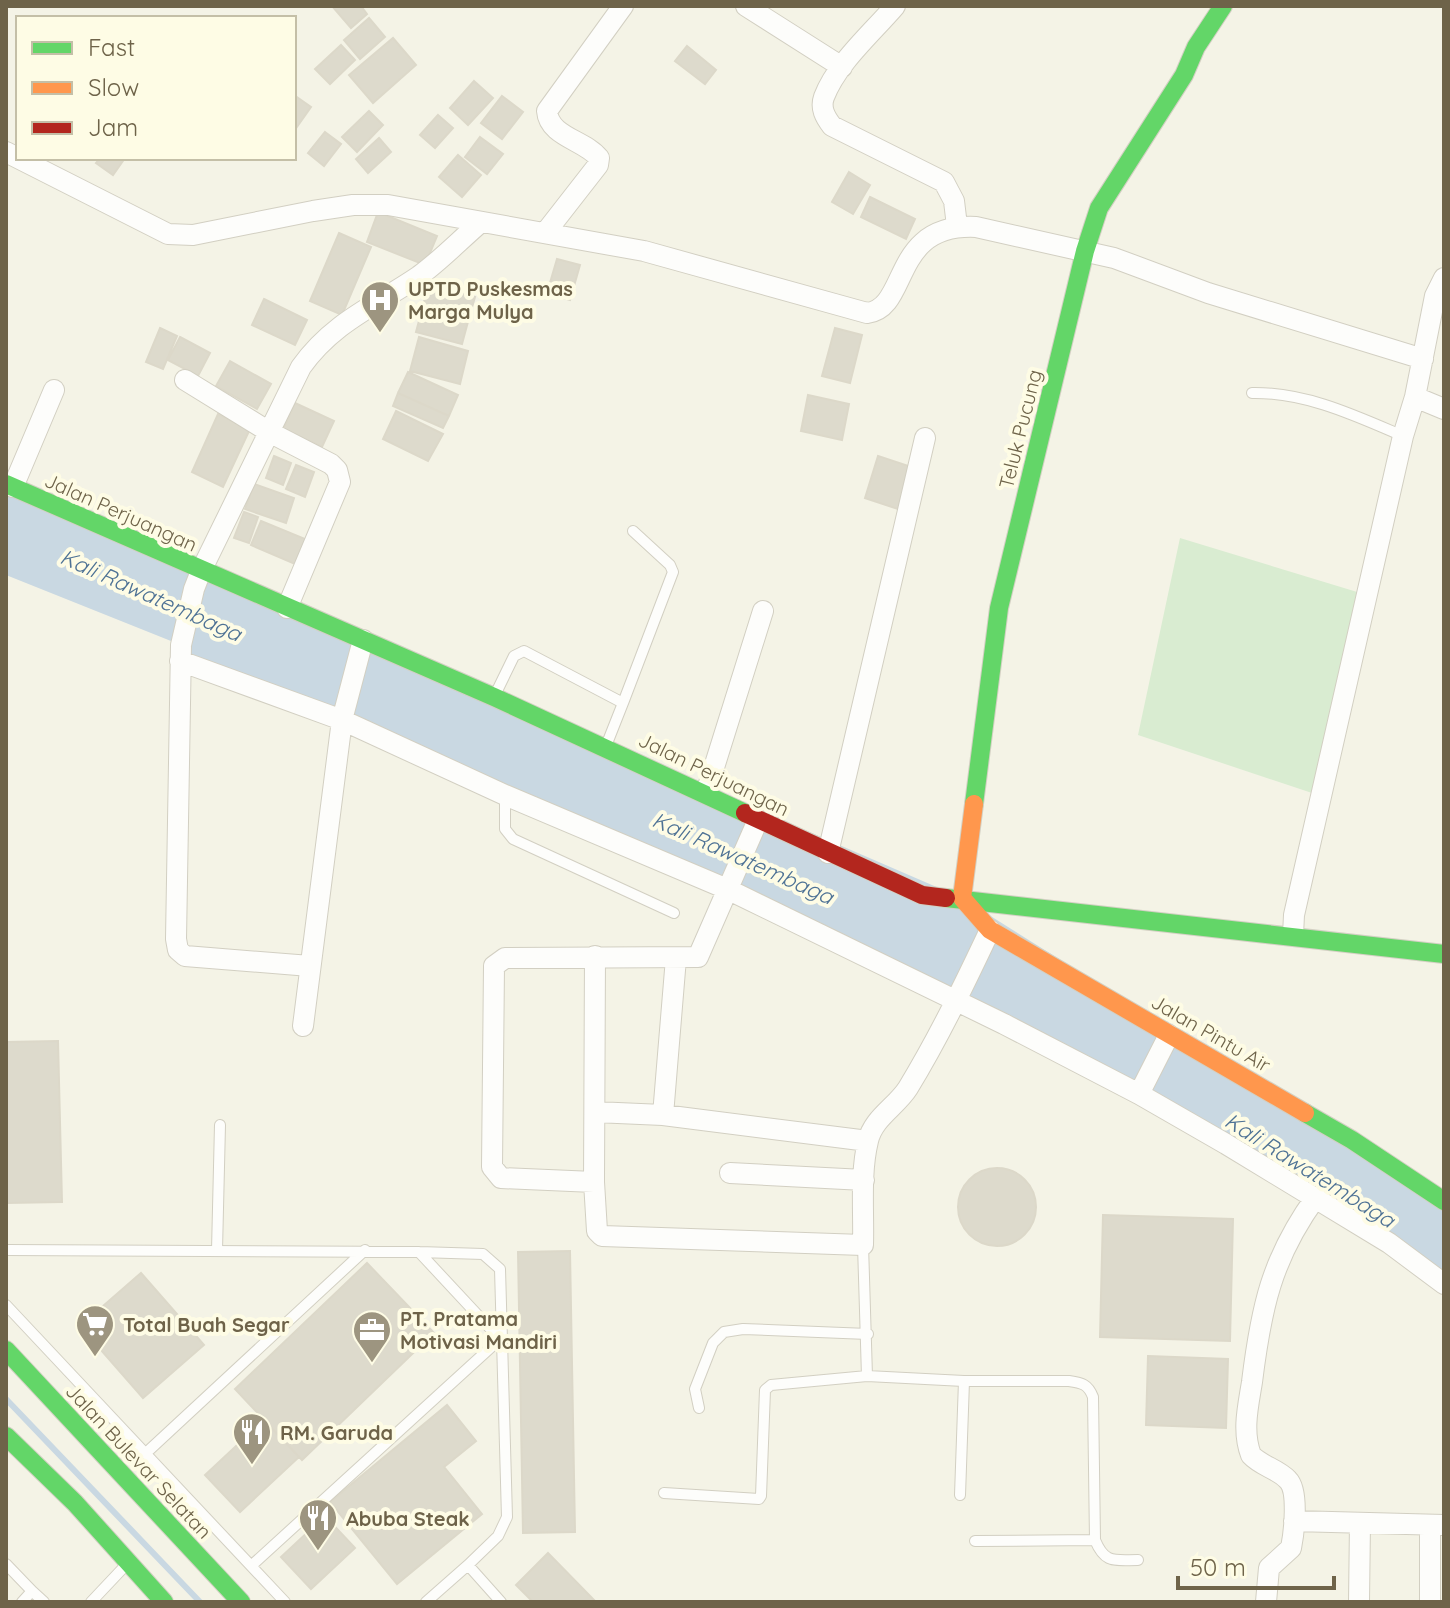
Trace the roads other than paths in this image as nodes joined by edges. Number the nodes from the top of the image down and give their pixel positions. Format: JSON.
{"nodes":[{"id":1,"x":623,"y":6,"type":"edge"},
{"id":2,"x":746,"y":6,"type":"edge"},
{"id":3,"x":895,"y":6,"type":"edge"},
{"id":4,"x":1223,"y":6,"type":"edge"},
{"id":5,"x":842,"y":67,"type":"junction"},
{"id":6,"x":22,"y":160,"type":"edge"},
{"id":7,"x":481,"y":222,"type":"junction"},
{"id":8,"x":957,"y":226,"type":"junction"},
{"id":9,"x":545,"y":233,"type":"junction"},
{"id":10,"x":1085,"y":251,"type":"junction"},
{"id":11,"x":1444,"y":278,"type":"edge"},
{"id":12,"x":1423,"y":359,"type":"junction"},
{"id":13,"x":185,"y":380,"type":"dead end"},
{"id":14,"x":54,"y":390,"type":"dead end"},
{"id":15,"x":1252,"y":393,"type":"dead end"},
{"id":16,"x":1415,"y":397,"type":"junction"},
{"id":17,"x":1444,"y":409,"type":"edge"},
{"id":18,"x":271,"y":433,"type":"junction"},
{"id":19,"x":1403,"y":436,"type":"junction"},
{"id":20,"x":925,"y":438,"type":"dead end"},
{"id":21,"x":9,"y":486,"type":"edge"},
{"id":22,"x":633,"y":531,"type":"dead end"},
{"id":23,"x":198,"y":580,"type":"junction"},
{"id":24,"x":287,"y":608,"type":"junction"},
{"id":25,"x":763,"y":611,"type":"dead end"},
{"id":26,"x":361,"y":650,"type":"junction"},
{"id":27,"x":180,"y":653,"type":"junction"},
{"id":28,"x":494,"y":697,"type":"junction"},
{"id":29,"x":623,"y":703,"type":"junction"},
{"id":30,"x":344,"y":712,"type":"junction"},
{"id":31,"x":605,"y":747,"type":"junction"},
{"id":32,"x":706,"y":793,"type":"junction"},
{"id":33,"x":505,"y":795,"type":"junction"},
{"id":34,"x":755,"y":827,"type":"junction"},
{"id":35,"x":828,"y":853,"type":"junction"},
{"id":36,"x":729,"y":885,"type":"junction"},
{"id":37,"x":962,"y":898,"type":"junction"},
{"id":38,"x":674,"y":913,"type":"dead end"},
{"id":39,"x":990,"y":930,"type":"junction"},
{"id":40,"x":1293,"y":935,"type":"junction"},
{"id":41,"x":1444,"y":954,"type":"edge"},
{"id":42,"x":595,"y":956,"type":"junction"},
{"id":43,"x":676,"y":958,"type":"junction"},
{"id":44,"x":310,"y":966,"type":"junction"},
{"id":45,"x":956,"y":1001,"type":"junction"},
{"id":46,"x":303,"y":1026,"type":"dead end"},
{"id":47,"x":1165,"y":1042,"type":"junction"},
{"id":48,"x":1141,"y":1090,"type":"junction"},
{"id":49,"x":595,"y":1112,"type":"junction"},
{"id":50,"x":663,"y":1115,"type":"junction"},
{"id":51,"x":220,"y":1125,"type":"dead end"},
{"id":52,"x":868,"y":1141,"type":"junction"},
{"id":53,"x":730,"y":1173,"type":"dead end"},
{"id":54,"x":864,"y":1180,"type":"junction"},
{"id":55,"x":594,"y":1182,"type":"junction"},
{"id":56,"x":1316,"y":1197,"type":"junction"},
{"id":57,"x":1444,"y":1201,"type":"edge"},
{"id":58,"x":863,"y":1245,"type":"junction"},
{"id":59,"x":6,"y":1250,"type":"edge"},
{"id":60,"x":217,"y":1250,"type":"junction"},
{"id":61,"x":365,"y":1250,"type":"junction"},
{"id":62,"x":419,"y":1252,"type":"junction"},
{"id":63,"x":1444,"y":1284,"type":"edge"},
{"id":64,"x":6,"y":1305,"type":"edge"},
{"id":65,"x":868,"y":1334,"type":"junction"},
{"id":66,"x":500,"y":1339,"type":"junction"},
{"id":67,"x":6,"y":1350,"type":"edge"},
{"id":68,"x":867,"y":1376,"type":"junction"},
{"id":69,"x":964,"y":1381,"type":"junction"},
{"id":70,"x":699,"y":1408,"type":"dead end"},
{"id":71,"x":6,"y":1436,"type":"edge"},
{"id":72,"x":146,"y":1453,"type":"junction"},
{"id":73,"x":664,"y":1493,"type":"dead end"},
{"id":74,"x":960,"y":1495,"type":"dead end"},
{"id":75,"x":1294,"y":1521,"type":"junction"},
{"id":76,"x":1360,"y":1523,"type":"junction"},
{"id":77,"x":1437,"y":1525,"type":"edge"},
{"id":78,"x":1095,"y":1540,"type":"junction"},
{"id":79,"x":975,"y":1541,"type":"dead end"},
{"id":80,"x":1138,"y":1560,"type":"dead end"},
{"id":81,"x":128,"y":1563,"type":"junction"},
{"id":82,"x":468,"y":1565,"type":"junction"},
{"id":83,"x":251,"y":1566,"type":"junction"},
{"id":84,"x":8,"y":1572,"type":"edge"},
{"id":85,"x":32,"y":1591,"type":"junction"},
{"id":86,"x":22,"y":1602,"type":"edge"},
{"id":87,"x":44,"y":1602,"type":"edge"},
{"id":88,"x":91,"y":1602,"type":"edge"},
{"id":89,"x":164,"y":1602,"type":"edge"},
{"id":90,"x":241,"y":1602,"type":"edge"},
{"id":91,"x":285,"y":1602,"type":"edge"},
{"id":92,"x":426,"y":1602,"type":"edge"},
{"id":93,"x":501,"y":1602,"type":"edge"},
{"id":94,"x":1266,"y":1602,"type":"edge"},
{"id":95,"x":1359,"y":1602,"type":"edge"},
{"id":96,"x":1430,"y":1602,"type":"edge"}],
"edges":[{"from":1,"to":9,"type":"street"},
{"from":2,"to":5,"type":"street"},
{"from":3,"to":5,"type":"street"},
{"from":4,"to":10,"type":"main road","name":"Teluk Pucung"},
{"from":5,"to":8,"type":"street"},
{"from":6,"to":7,"type":"street"},
{"from":7,"to":9,"type":"street"},
{"from":7,"to":18,"type":"street"},
{"from":8,"to":9,"type":"street"},
{"from":8,"to":10,"type":"street"},
{"from":10,"to":12,"type":"street"},
{"from":10,"to":37,"type":"main road","name":"Teluk Pucung"},
{"from":11,"to":12,"type":"street"},
{"from":12,"to":16,"type":"street"},
{"from":13,"to":18,"type":"street"},
{"from":14,"to":21,"type":"street"},
{"from":15,"to":19,"type":"lane"},
{"from":16,"to":17,"type":"street"},
{"from":16,"to":19,"type":"street"},
{"from":18,"to":23,"type":"street"},
{"from":18,"to":24,"type":"street"},
{"from":19,"to":40,"type":"street"},
{"from":20,"to":35,"type":"street"},
{"from":21,"to":23,"type":"main road","name":"Jalan Perjuangan"},
{"from":22,"to":29,"type":"lane"},
{"from":23,"to":24,"type":"main road","name":"Jalan Perjuangan"},
{"from":23,"to":27,"type":"street"},
{"from":24,"to":26,"type":"main road","name":"Jalan Perjuangan"},
{"from":25,"to":32,"type":"street"},
{"from":26,"to":28,"type":"main road","name":"Jalan Perjuangan"},
{"from":26,"to":30,"type":"street"},
{"from":27,"to":30,"type":"street"},
{"from":27,"to":44,"type":"street"},
{"from":28,"to":29,"type":"lane"},
{"from":28,"to":31,"type":"main road","name":"Jalan Perjuangan"},
{"from":29,"to":31,"type":"lane"},
{"from":30,"to":33,"type":"street"},
{"from":30,"to":44,"type":"street"},
{"from":31,"to":32,"type":"main road","name":"Jalan Perjuangan"},
{"from":32,"to":34,"type":"main road","name":"Jalan Perjuangan"},
{"from":33,"to":36,"type":"street"},
{"from":33,"to":38,"type":"lane"},
{"from":34,"to":35,"type":"main road","name":"Jalan Perjuangan"},
{"from":34,"to":36,"type":"street"},
{"from":35,"to":37,"type":"main road","name":"Jalan Perjuangan"},
{"from":36,"to":43,"type":"street"},
{"from":36,"to":45,"type":"street"},
{"from":37,"to":39,"type":"main road","name":"Jalan Pintu Air"},
{"from":37,"to":40,"type":"main road","name":"Jalan Perjuangan"},
{"from":39,"to":45,"type":"street"},
{"from":39,"to":47,"type":"main road","name":"Jalan Pintu Air"},
{"from":40,"to":41,"type":"main road","name":"Jalan Perjuangan"},
{"from":42,"to":43,"type":"street"},
{"from":42,"to":49,"type":"street"},
{"from":42,"to":55,"type":"street"},
{"from":43,"to":50,"type":"street"},
{"from":44,"to":46,"type":"street"},
{"from":45,"to":48,"type":"street"},
{"from":45,"to":52,"type":"street"},
{"from":47,"to":48,"type":"street"},
{"from":47,"to":57,"type":"main road","name":"Jalan Pintu Air"},
{"from":48,"to":56,"type":"street"},
{"from":49,"to":50,"type":"street"},
{"from":49,"to":55,"type":"street"},
{"from":50,"to":52,"type":"street"},
{"from":51,"to":60,"type":"lane"},
{"from":52,"to":54,"type":"street"},
{"from":53,"to":54,"type":"street"},
{"from":54,"to":58,"type":"street"},
{"from":55,"to":58,"type":"street"},
{"from":56,"to":63,"type":"street"},
{"from":56,"to":75,"type":"street"},
{"from":58,"to":65,"type":"lane"},
{"from":59,"to":60,"type":"lane"},
{"from":60,"to":61,"type":"lane"},
{"from":61,"to":62,"type":"lane"},
{"from":61,"to":72,"type":"lane"},
{"from":62,"to":66,"type":"lane"},
{"from":62,"to":66,"type":"lane"},
{"from":64,"to":72,"type":"lane"},
{"from":65,"to":68,"type":"lane"},
{"from":65,"to":70,"type":"lane"},
{"from":66,"to":82,"type":"lane"},
{"from":66,"to":83,"type":"lane"},
{"from":67,"to":90,"type":"main road","name":"Jalan Bulevar Selatan"},
{"from":68,"to":69,"type":"lane"},
{"from":68,"to":73,"type":"lane"},
{"from":69,"to":74,"type":"lane"},
{"from":69,"to":78,"type":"lane"},
{"from":71,"to":81,"type":"main road"},
{"from":72,"to":83,"type":"lane"},
{"from":75,"to":76,"type":"street"},
{"from":75,"to":94,"type":"street"},
{"from":76,"to":77,"type":"street"},
{"from":76,"to":95,"type":"street"},
{"from":77,"to":96,"type":"street"},
{"from":78,"to":79,"type":"lane"},
{"from":78,"to":80,"type":"lane"},
{"from":81,"to":88,"type":"lane"},
{"from":81,"to":89,"type":"main road"},
{"from":82,"to":92,"type":"lane"},
{"from":82,"to":93,"type":"lane"},
{"from":83,"to":91,"type":"lane"},
{"from":84,"to":85,"type":"lane"},
{"from":85,"to":86,"type":"lane"},
{"from":85,"to":87,"type":"lane"}]}
